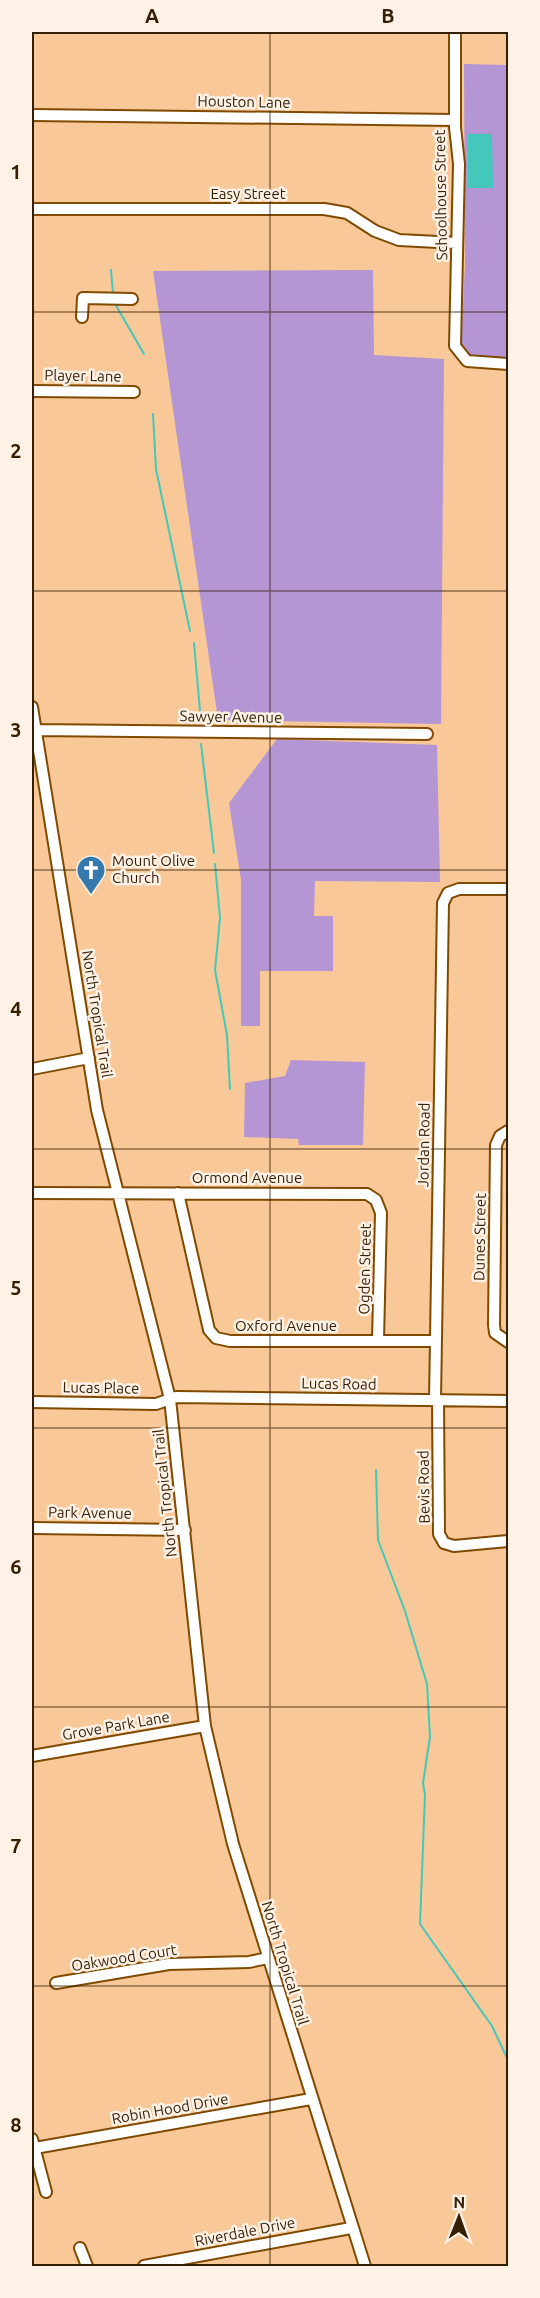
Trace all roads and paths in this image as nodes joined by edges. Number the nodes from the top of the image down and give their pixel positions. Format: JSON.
{"nodes":[{"id":1,"x":455,"y":32,"type":"edge"},
{"id":2,"x":32,"y":115,"type":"edge"},
{"id":3,"x":455,"y":120,"type":"junction"},
{"id":4,"x":32,"y":208,"type":"edge"},
{"id":5,"x":457,"y":243,"type":"junction"},
{"id":6,"x":132,"y":299,"type":"dead end"},
{"id":7,"x":82,"y":316,"type":"dead end"},
{"id":8,"x":508,"y":364,"type":"edge"},
{"id":9,"x":32,"y":391,"type":"edge"},
{"id":10,"x":134,"y":392,"type":"dead end"},
{"id":11,"x":32,"y":707,"type":"edge"},
{"id":12,"x":36,"y":730,"type":"junction"},
{"id":13,"x":427,"y":734,"type":"dead end"},
{"id":14,"x":508,"y":890,"type":"edge"},
{"id":15,"x":89,"y":1058,"type":"junction"},
{"id":16,"x":32,"y":1069,"type":"edge"},
{"id":17,"x":505,"y":1133,"type":"edge"},
{"id":18,"x":32,"y":1193,"type":"edge"},
{"id":19,"x":178,"y":1193,"type":"junction"},
{"id":20,"x":116,"y":1194,"type":"junction"},
{"id":21,"x":376,"y":1200,"type":"joint"},
{"id":22,"x":378,"y":1340,"type":"junction"},
{"id":23,"x":504,"y":1340,"type":"edge"},
{"id":24,"x":436,"y":1341,"type":"junction"},
{"id":25,"x":170,"y":1399,"type":"junction"},
{"id":26,"x":436,"y":1400,"type":"junction"},
{"id":27,"x":508,"y":1401,"type":"edge"},
{"id":28,"x":32,"y":1402,"type":"edge"},
{"id":29,"x":32,"y":1527,"type":"edge"},
{"id":30,"x":185,"y":1530,"type":"junction"},
{"id":31,"x":508,"y":1541,"type":"edge"},
{"id":32,"x":205,"y":1726,"type":"junction"},
{"id":33,"x":32,"y":1756,"type":"edge"},
{"id":34,"x":268,"y":1958,"type":"junction"},
{"id":35,"x":56,"y":1983,"type":"dead end"},
{"id":36,"x":311,"y":2099,"type":"junction"},
{"id":37,"x":33,"y":2144,"type":"edge"},
{"id":38,"x":46,"y":2192,"type":"dead end"},
{"id":39,"x":351,"y":2228,"type":"junction"},
{"id":40,"x":80,"y":2248,"type":"dead end"},
{"id":41,"x":87,"y":2266,"type":"edge"},
{"id":42,"x":144,"y":2266,"type":"edge"},
{"id":43,"x":365,"y":2266,"type":"edge"}],
"edges":[{"from":1,"to":3,"type":"street","name":"Schoolhouse Street"},
{"from":2,"to":3,"type":"street","name":"Houston Lane"},
{"from":3,"to":5,"type":"street","name":"Schoolhouse Street"},
{"from":4,"to":5,"type":"street","name":"Easy Street"},
{"from":5,"to":8,"type":"street","name":"Schoolhouse Street"},
{"from":6,"to":7,"type":"street"},
{"from":9,"to":10,"type":"street","name":"Player Lane"},
{"from":11,"to":12,"type":"street","name":"North Tropical Trail"},
{"from":12,"to":13,"type":"street","name":"Sawyer Avenue"},
{"from":12,"to":15,"type":"street","name":"North Tropical Trail"},
{"from":14,"to":24,"type":"street","name":"Jordan Road"},
{"from":15,"to":16,"type":"street"},
{"from":15,"to":20,"type":"street","name":"North Tropical Trail"},
{"from":17,"to":23,"type":"street","name":"Dunes Street"},
{"from":18,"to":20,"type":"street","name":"Ormond Avenue"},
{"from":19,"to":20,"type":"street","name":"Ormond Avenue"},
{"from":19,"to":21,"type":"street","name":"Ormond Avenue"},
{"from":19,"to":22,"type":"street","name":"Oxford Avenue"},
{"from":20,"to":25,"type":"street","name":"North Tropical Trail"},
{"from":21,"to":22,"type":"street","name":"Ogden Street"},
{"from":22,"to":24,"type":"street","name":"Oxford Avenue"},
{"from":24,"to":26,"type":"street","name":"Jordan Road"},
{"from":25,"to":26,"type":"street","name":"Lucas Road"},
{"from":25,"to":28,"type":"street","name":"Lucas Place"},
{"from":25,"to":30,"type":"street","name":"North Tropical Trail"},
{"from":26,"to":27,"type":"street","name":"Lucas Road"},
{"from":26,"to":31,"type":"street","name":"Bevis Road"},
{"from":29,"to":30,"type":"street","name":"Park Avenue"},
{"from":30,"to":32,"type":"street","name":"North Tropical Trail"},
{"from":32,"to":33,"type":"street","name":"Grove Park Lane"},
{"from":32,"to":34,"type":"street","name":"North Tropical Trail"},
{"from":34,"to":35,"type":"street","name":"Oakwood Court"},
{"from":34,"to":36,"type":"street","name":"North Tropical Trail"},
{"from":36,"to":37,"type":"street","name":"Robin Hood Drive"},
{"from":36,"to":39,"type":"street","name":"North Tropical Trail"},
{"from":37,"to":38,"type":"street","name":"Robin Hood Drive"},
{"from":39,"to":42,"type":"street","name":"Riverdale Drive"},
{"from":39,"to":43,"type":"street","name":"North Tropical Trail"},
{"from":40,"to":41,"type":"street"}]}
